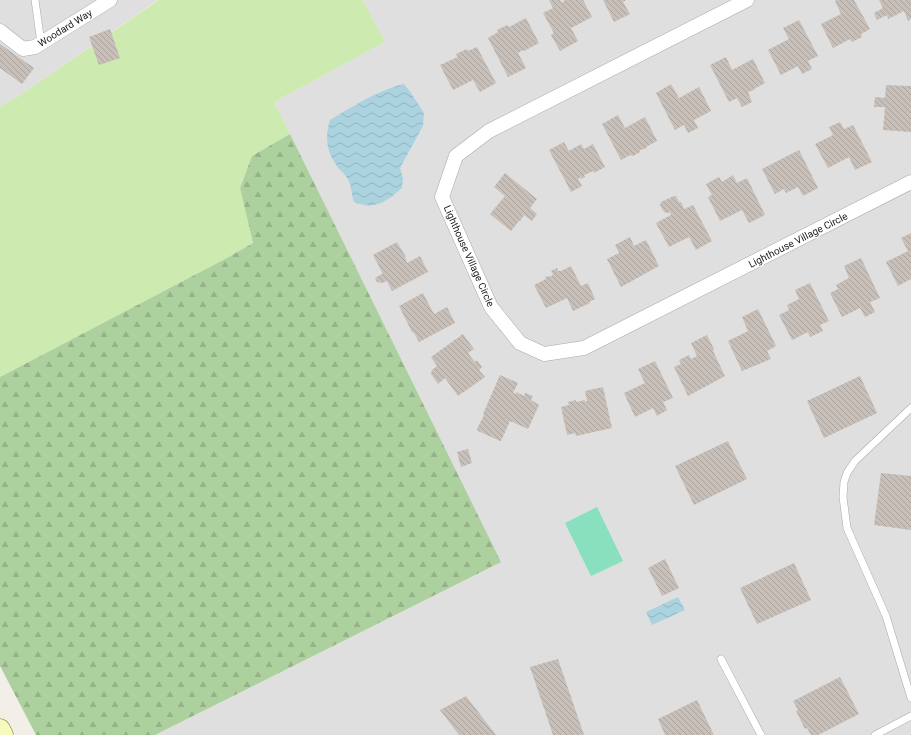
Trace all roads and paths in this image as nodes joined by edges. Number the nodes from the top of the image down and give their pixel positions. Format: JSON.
{"nodes":[{"id":1,"x":35,"y":0,"type":"edge"},
{"id":2,"x":110,"y":0,"type":"edge"},
{"id":3,"x":747,"y":0,"type":"edge"},
{"id":4,"x":0,"y":31,"type":"edge"},
{"id":5,"x":41,"y":43,"type":"junction"},
{"id":6,"x":911,"y":182,"type":"edge"},
{"id":7,"x":911,"y":408,"type":"edge"},
{"id":8,"x":721,"y":659,"type":"dead end"},
{"id":9,"x":911,"y":698,"type":"edge"},
{"id":10,"x":911,"y":716,"type":"edge"},
{"id":11,"x":0,"y":729,"type":"edge"},
{"id":12,"x":3,"y":735,"type":"edge"},
{"id":13,"x":761,"y":735,"type":"edge"},
{"id":14,"x":875,"y":735,"type":"edge"}],
"edges":[{"from":1,"to":5,"type":"lane"},
{"from":2,"to":5,"type":"street","name":"Woodard Way"},
{"from":3,"to":6,"type":"street","name":"Lighthouse Village Circle"},
{"from":4,"to":5,"type":"street","name":"Woodard Way"},
{"from":7,"to":9,"type":"lane"},
{"from":8,"to":13,"type":"lane"},
{"from":10,"to":14,"type":"lane"},
{"from":11,"to":12,"type":"main road"}]}
